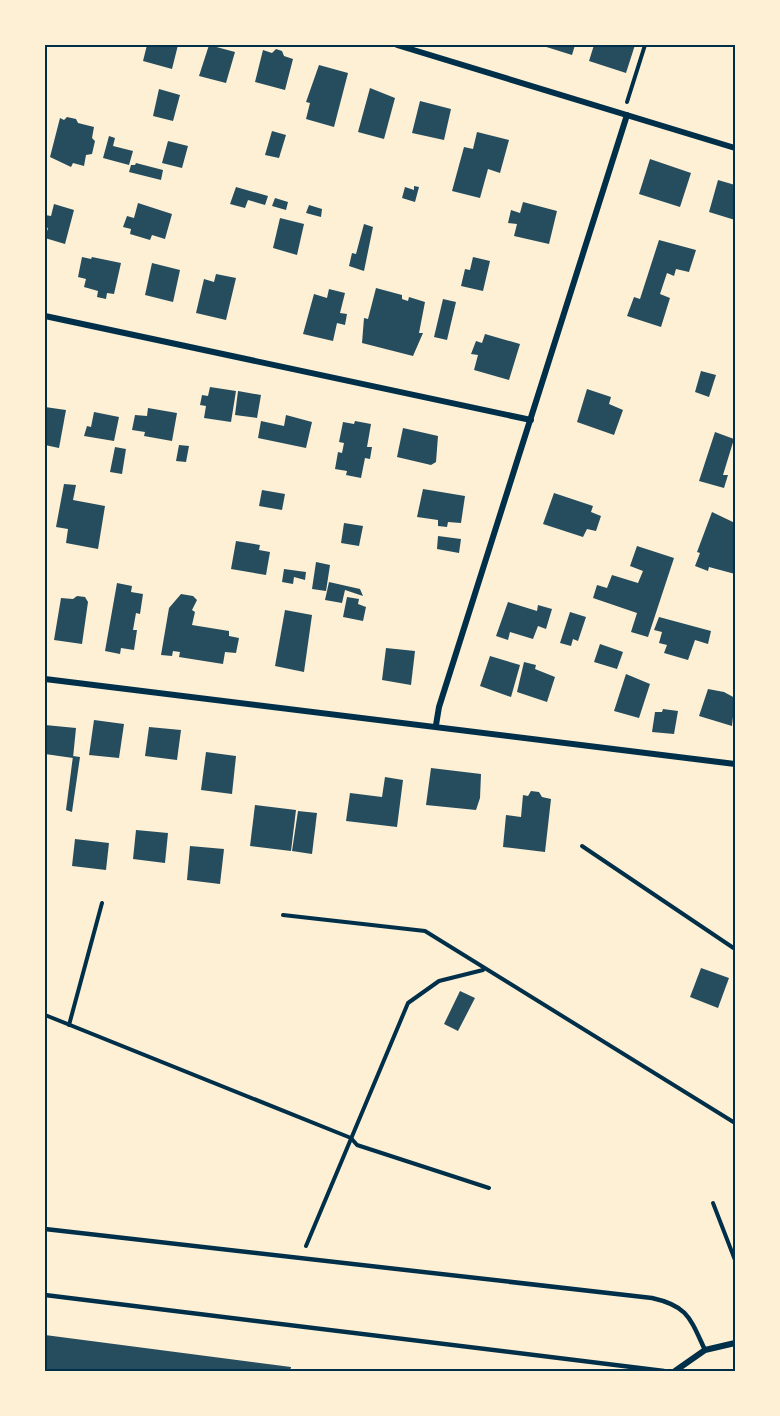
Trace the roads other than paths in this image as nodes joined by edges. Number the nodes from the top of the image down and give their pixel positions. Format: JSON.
{"nodes":[{"id":1,"x":397,"y":45,"type":"edge"},
{"id":2,"x":625,"y":115,"type":"junction"},
{"id":3,"x":735,"y":148,"type":"edge"},
{"id":4,"x":45,"y":316,"type":"edge"},
{"id":5,"x":531,"y":420,"type":"junction"},
{"id":6,"x":45,"y":679,"type":"edge"},
{"id":7,"x":436,"y":725,"type":"junction"},
{"id":8,"x":735,"y":764,"type":"edge"},
{"id":9,"x":45,"y":1229,"type":"edge"},
{"id":10,"x":45,"y":1295,"type":"edge"},
{"id":11,"x":735,"y":1343,"type":"edge"},
{"id":12,"x":705,"y":1350,"type":"junction"},
{"id":13,"x":664,"y":1371,"type":"edge"},
{"id":14,"x":675,"y":1371,"type":"edge"}],
"edges":[{"from":1,"to":2,"type":"street"},
{"from":2,"to":3,"type":"street"},
{"from":2,"to":5,"type":"street"},
{"from":4,"to":5,"type":"street"},
{"from":5,"to":7,"type":"street"},
{"from":6,"to":7,"type":"street"},
{"from":7,"to":8,"type":"street"},
{"from":9,"to":12,"type":"lane"},
{"from":10,"to":13,"type":"lane"},
{"from":11,"to":12,"type":"street"},
{"from":12,"to":14,"type":"street"}]}
